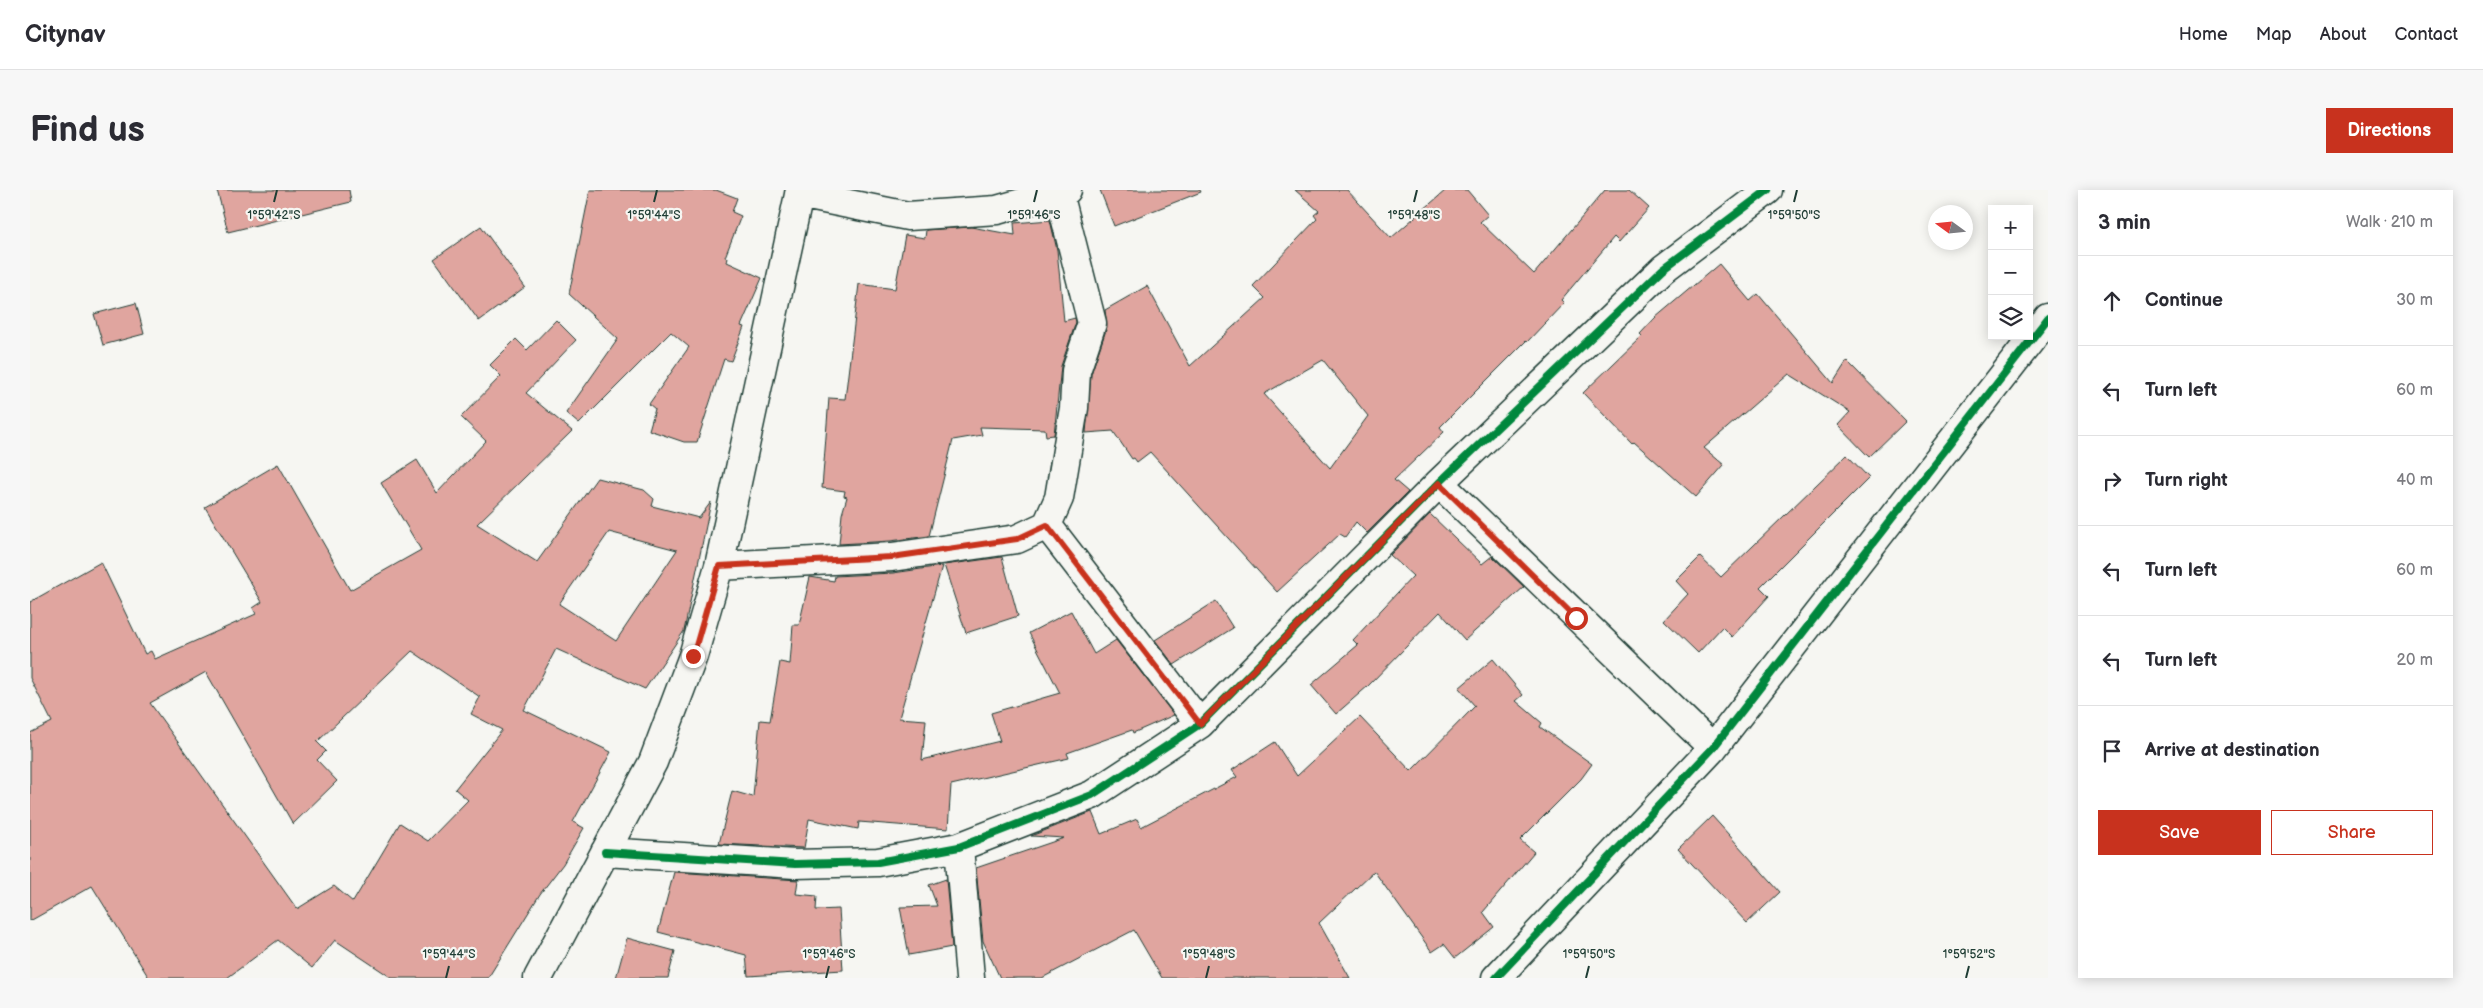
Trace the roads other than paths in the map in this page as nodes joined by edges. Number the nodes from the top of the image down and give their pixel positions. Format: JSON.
{"nodes":[{"id":1,"x":1768,"y":190,"type":"edge"},
{"id":2,"x":800,"y":192,"type":"edge"},
{"id":3,"x":1064,"y":192,"type":"edge"},
{"id":4,"x":2048,"y":318,"type":"edge"},
{"id":5,"x":1439,"y":483,"type":"junction"},
{"id":6,"x":1047,"y":525,"type":"junction"},
{"id":7,"x":719,"y":566,"type":"junction"},
{"id":8,"x":1200,"y":724,"type":"junction"},
{"id":9,"x":1713,"y":748,"type":"junction"},
{"id":10,"x":959,"y":847,"type":"junction"},
{"id":11,"x":605,"y":852,"type":"junction"},
{"id":12,"x":538,"y":978,"type":"edge"},
{"id":13,"x":970,"y":978,"type":"edge"},
{"id":14,"x":1496,"y":978,"type":"edge"}],
"edges":[{"from":1,"to":5,"type":"street"},
{"from":2,"to":3,"type":"street"},
{"from":2,"to":7,"type":"street"},
{"from":3,"to":6,"type":"street"},
{"from":4,"to":9,"type":"street"},
{"from":5,"to":8,"type":"street"},
{"from":5,"to":9,"type":"street"},
{"from":6,"to":7,"type":"street"},
{"from":6,"to":8,"type":"street"},
{"from":7,"to":11,"type":"street"},
{"from":8,"to":10,"type":"street"},
{"from":9,"to":14,"type":"street"},
{"from":10,"to":11,"type":"street"},
{"from":10,"to":13,"type":"street"},
{"from":11,"to":12,"type":"street"}]}
